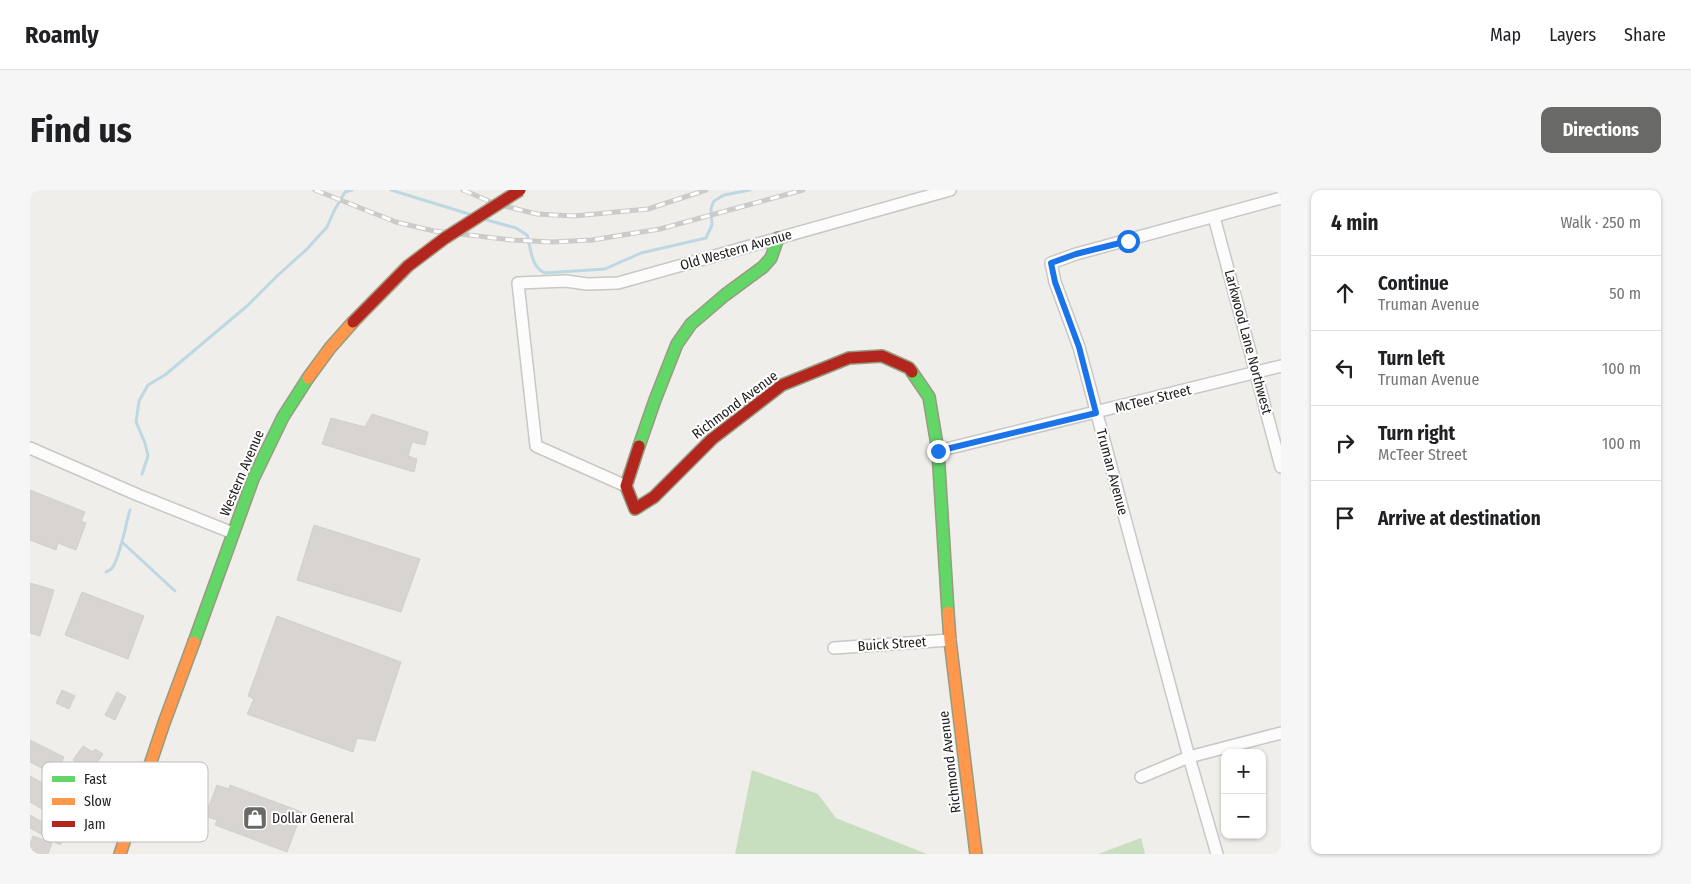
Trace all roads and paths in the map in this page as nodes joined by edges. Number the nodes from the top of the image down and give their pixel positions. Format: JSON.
{"nodes":[{"id":1,"x":520,"y":190,"type":"edge"},
{"id":2,"x":950,"y":190,"type":"edge"},
{"id":3,"x":1281,"y":198,"type":"edge"},
{"id":4,"x":1214,"y":217,"type":"junction"},
{"id":5,"x":778,"y":238,"type":"junction"},
{"id":6,"x":1281,"y":366,"type":"edge"},
{"id":7,"x":1256,"y":373,"type":"junction"},
{"id":8,"x":1096,"y":413,"type":"junction"},
{"id":9,"x":30,"y":448,"type":"edge"},
{"id":10,"x":938,"y":451,"type":"junction"},
{"id":11,"x":1281,"y":466,"type":"edge"},
{"id":12,"x":626,"y":486,"type":"junction"},
{"id":13,"x":233,"y":533,"type":"junction"},
{"id":14,"x":950,"y":640,"type":"junction"},
{"id":15,"x":834,"y":648,"type":"dead end"},
{"id":16,"x":1281,"y":733,"type":"edge"},
{"id":17,"x":1189,"y":757,"type":"junction"},
{"id":18,"x":151,"y":762,"type":"edge"},
{"id":19,"x":1141,"y":777,"type":"dead end"},
{"id":20,"x":124,"y":842,"type":"edge"},
{"id":21,"x":120,"y":854,"type":"edge"},
{"id":22,"x":976,"y":854,"type":"edge"},
{"id":23,"x":1217,"y":854,"type":"edge"}],
"edges":[{"from":1,"to":13,"type":"street","name":"Western Avenue","bridge":true},
{"from":2,"to":5,"type":"street","name":"Old Western Avenue"},
{"from":3,"to":4,"type":"street","name":"Truman Avenue"},
{"from":4,"to":7,"type":"street","name":"Larkwood Lane Northwest"},
{"from":4,"to":8,"type":"street","name":"Truman Avenue"},
{"from":5,"to":12,"type":"street"},
{"from":5,"to":12,"type":"street","name":"Old Western Avenue"},
{"from":6,"to":7,"type":"street","name":"McTeer Street"},
{"from":7,"to":8,"type":"street","name":"McTeer Street"},
{"from":7,"to":11,"type":"street","name":"Larkwood Lane Northwest"},
{"from":8,"to":10,"type":"street","name":"McTeer Street"},
{"from":8,"to":17,"type":"street","name":"Truman Avenue"},
{"from":9,"to":13,"type":"street"},
{"from":10,"to":12,"type":"street","name":"Richmond Avenue"},
{"from":10,"to":14,"type":"street","name":"Richmond Avenue"},
{"from":13,"to":18,"type":"street","name":"Western Avenue"},
{"from":14,"to":15,"type":"street","name":"Buick Street"},
{"from":14,"to":22,"type":"street","name":"Richmond Avenue"},
{"from":16,"to":17,"type":"street"},
{"from":17,"to":19,"type":"street"},
{"from":17,"to":23,"type":"street","name":"Truman Avenue"},
{"from":20,"to":21,"type":"street","name":"Western Avenue"}]}
